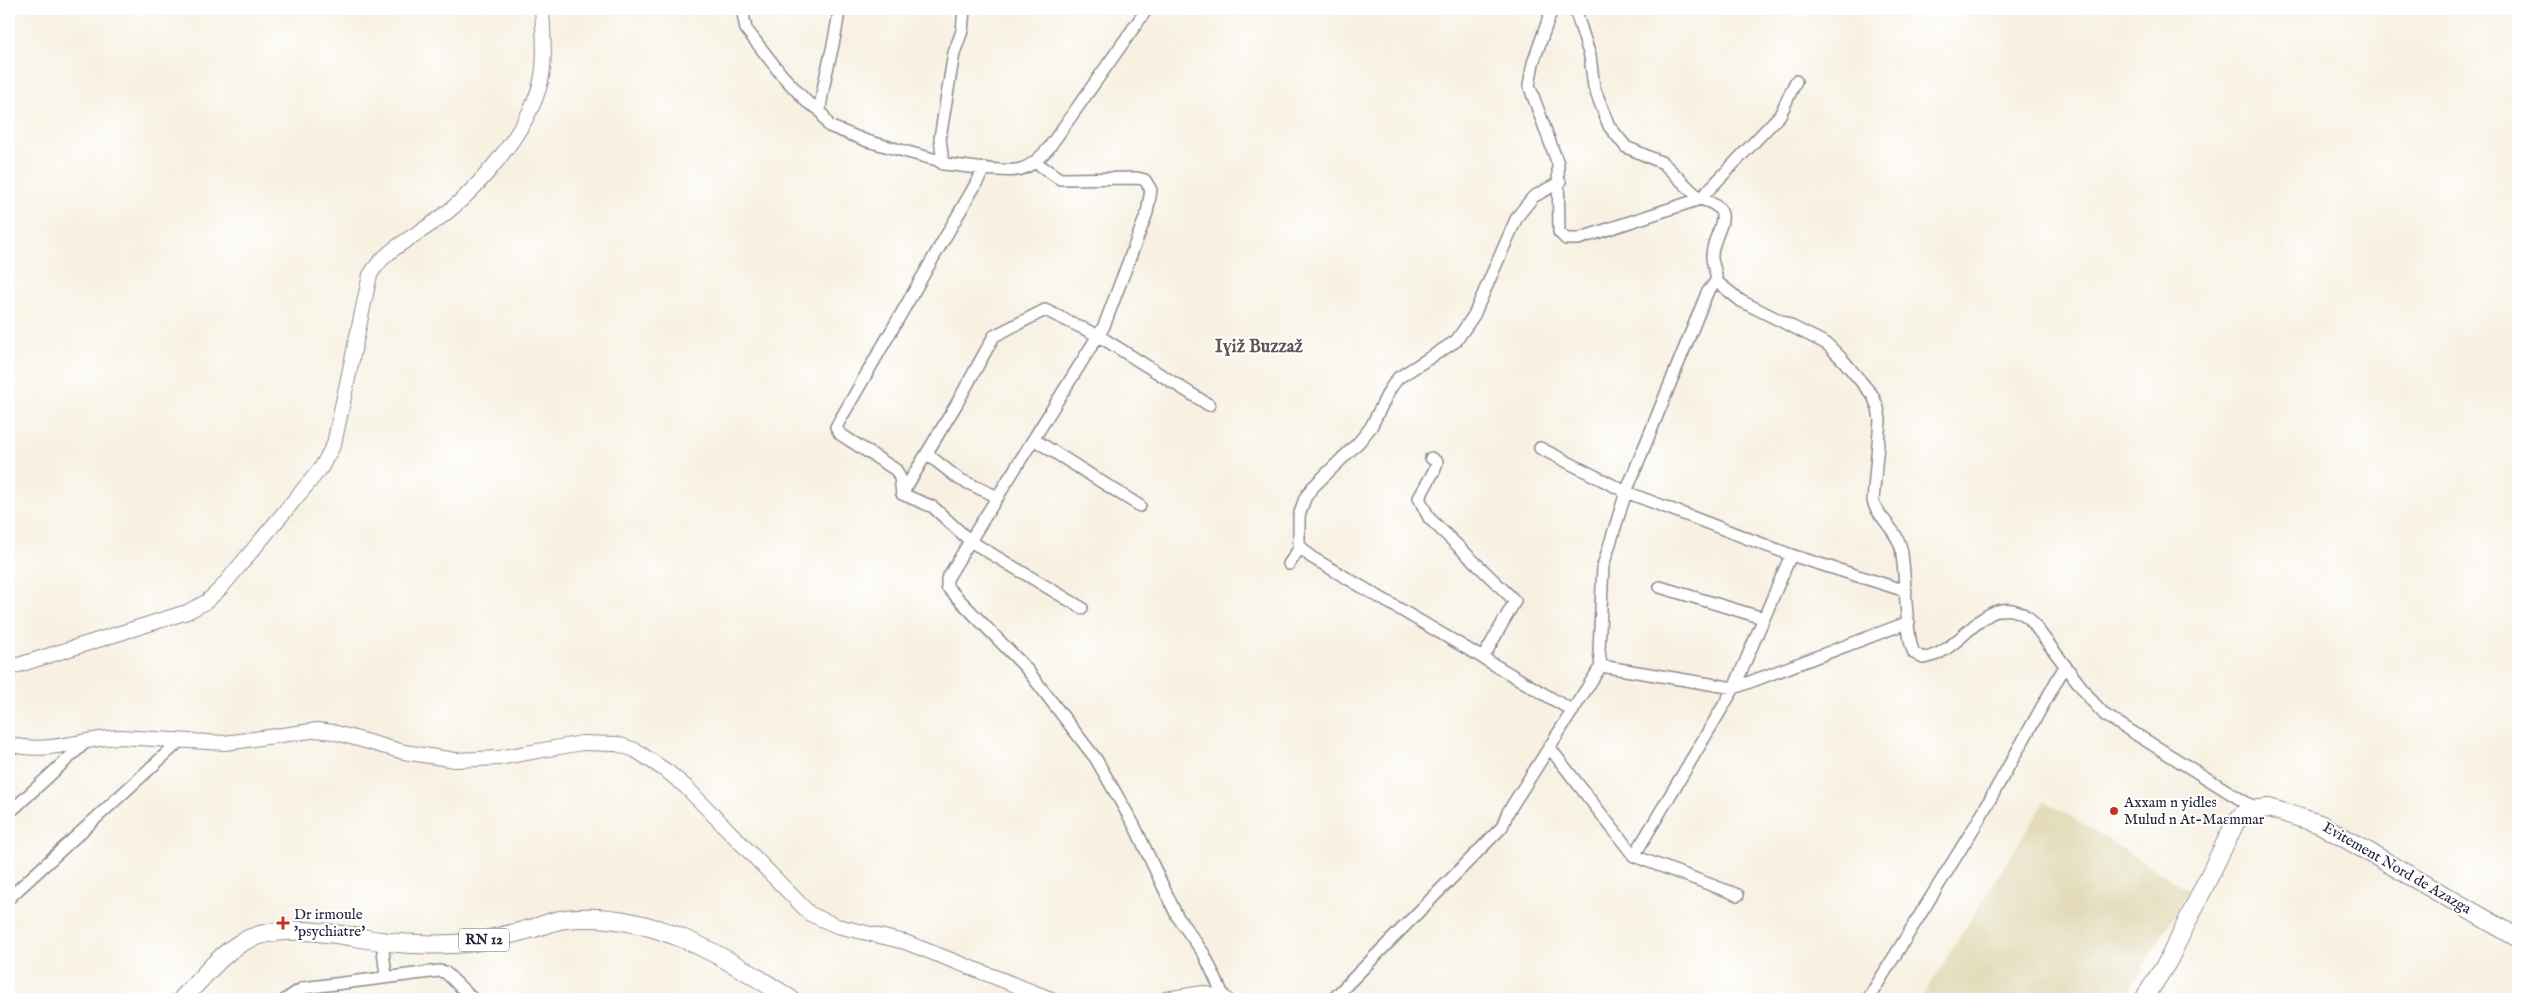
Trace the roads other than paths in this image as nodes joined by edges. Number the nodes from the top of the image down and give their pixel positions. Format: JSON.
{"nodes":[{"id":1,"x":542,"y":9,"type":"edge"},
{"id":2,"x":742,"y":9,"type":"edge"},
{"id":3,"x":839,"y":9,"type":"edge"},
{"id":4,"x":964,"y":9,"type":"edge"},
{"id":5,"x":1147,"y":9,"type":"edge"},
{"id":6,"x":1552,"y":9,"type":"edge"},
{"id":7,"x":1575,"y":9,"type":"edge"},
{"id":8,"x":1796,"y":81,"type":"dead end"},
{"id":9,"x":820,"y":110,"type":"junction"},
{"id":10,"x":1035,"y":162,"type":"junction"},
{"id":11,"x":943,"y":164,"type":"junction"},
{"id":12,"x":985,"y":168,"type":"junction"},
{"id":13,"x":1560,"y":182,"type":"junction"},
{"id":14,"x":1700,"y":198,"type":"junction"},
{"id":15,"x":1716,"y":281,"type":"junction"},
{"id":16,"x":1099,"y":336,"type":"junction"},
{"id":17,"x":1209,"y":405,"type":"dead end"},
{"id":18,"x":1035,"y":440,"type":"junction"},
{"id":19,"x":1540,"y":448,"type":"dead end"},
{"id":20,"x":927,"y":454,"type":"junction"},
{"id":21,"x":1431,"y":458,"type":"dead end"},
{"id":22,"x":1626,"y":492,"type":"junction"},
{"id":23,"x":902,"y":494,"type":"junction"},
{"id":24,"x":998,"y":497,"type":"junction"},
{"id":25,"x":1140,"y":506,"type":"dead end"},
{"id":26,"x":970,"y":541,"type":"junction"},
{"id":27,"x":1299,"y":545,"type":"junction"},
{"id":28,"x":1791,"y":555,"type":"junction"},
{"id":29,"x":1289,"y":564,"type":"dead end"},
{"id":30,"x":1660,"y":587,"type":"dead end"},
{"id":31,"x":1906,"y":591,"type":"junction"},
{"id":32,"x":1082,"y":608,"type":"dead end"},
{"id":33,"x":1763,"y":618,"type":"junction"},
{"id":34,"x":1909,"y":622,"type":"junction"},
{"id":35,"x":1484,"y":656,"type":"junction"},
{"id":36,"x":1601,"y":666,"type":"junction"},
{"id":37,"x":2065,"y":666,"type":"junction"},
{"id":38,"x":9,"y":668,"type":"edge"},
{"id":39,"x":1734,"y":688,"type":"junction"},
{"id":40,"x":1573,"y":710,"type":"junction"},
{"id":41,"x":88,"y":740,"type":"junction"},
{"id":42,"x":181,"y":740,"type":"junction"},
{"id":43,"x":9,"y":744,"type":"edge"},
{"id":44,"x":1549,"y":747,"type":"junction"},
{"id":45,"x":2260,"y":808,"type":"junction"},
{"id":46,"x":9,"y":813,"type":"edge"},
{"id":47,"x":1634,"y":856,"type":"junction"},
{"id":48,"x":1738,"y":895,"type":"dead end"},
{"id":49,"x":9,"y":898,"type":"edge"},
{"id":50,"x":2518,"y":938,"type":"edge"},
{"id":51,"x":382,"y":941,"type":"junction"},
{"id":52,"x":386,"y":977,"type":"junction"},
{"id":53,"x":1193,"y":996,"type":"edge"},
{"id":54,"x":182,"y":999,"type":"edge"},
{"id":55,"x":288,"y":999,"type":"edge"},
{"id":56,"x":474,"y":999,"type":"edge"},
{"id":57,"x":790,"y":999,"type":"edge"},
{"id":58,"x":1051,"y":999,"type":"edge"},
{"id":59,"x":1166,"y":999,"type":"edge"},
{"id":60,"x":1225,"y":999,"type":"edge"},
{"id":61,"x":1333,"y":999,"type":"edge"},
{"id":62,"x":1868,"y":999,"type":"edge"},
{"id":63,"x":2144,"y":999,"type":"edge"}],
"edges":[{"from":1,"to":38,"type":"street"},
{"from":2,"to":9,"type":"street"},
{"from":3,"to":9,"type":"street"},
{"from":4,"to":11,"type":"street"},
{"from":5,"to":10,"type":"street"},
{"from":6,"to":13,"type":"street"},
{"from":7,"to":14,"type":"street"},
{"from":8,"to":14,"type":"street"},
{"from":9,"to":11,"type":"street"},
{"from":10,"to":12,"type":"street"},
{"from":10,"to":16,"type":"street"},
{"from":11,"to":12,"type":"street"},
{"from":12,"to":23,"type":"street"},
{"from":13,"to":14,"type":"street"},
{"from":13,"to":27,"type":"street"},
{"from":14,"to":15,"type":"street"},
{"from":15,"to":22,"type":"street"},
{"from":15,"to":31,"type":"street"},
{"from":16,"to":17,"type":"street"},
{"from":16,"to":18,"type":"street"},
{"from":16,"to":20,"type":"street"},
{"from":18,"to":24,"type":"street"},
{"from":18,"to":25,"type":"street"},
{"from":19,"to":22,"type":"street"},
{"from":20,"to":23,"type":"street"},
{"from":20,"to":24,"type":"street"},
{"from":21,"to":35,"type":"street"},
{"from":22,"to":28,"type":"street"},
{"from":22,"to":36,"type":"street"},
{"from":23,"to":26,"type":"street"},
{"from":24,"to":26,"type":"street"},
{"from":26,"to":32,"type":"street"},
{"from":26,"to":60,"type":"street"},
{"from":27,"to":29,"type":"street"},
{"from":27,"to":35,"type":"street"},
{"from":28,"to":31,"type":"street"},
{"from":28,"to":33,"type":"street"},
{"from":30,"to":33,"type":"street"},
{"from":31,"to":34,"type":"street"},
{"from":33,"to":39,"type":"street"},
{"from":34,"to":37,"type":"street"},
{"from":34,"to":39,"type":"street"},
{"from":35,"to":40,"type":"street"},
{"from":36,"to":39,"type":"street"},
{"from":36,"to":40,"type":"street"},
{"from":37,"to":45,"type":"street"},
{"from":37,"to":62,"type":"street"},
{"from":39,"to":47,"type":"street"},
{"from":40,"to":44,"type":"street"},
{"from":41,"to":42,"type":"street"},
{"from":41,"to":43,"type":"street"},
{"from":41,"to":46,"type":"street"},
{"from":42,"to":49,"type":"street"},
{"from":42,"to":58,"type":"street"},
{"from":44,"to":47,"type":"street"},
{"from":44,"to":61,"type":"street"},
{"from":45,"to":50,"type":"main road","name":"Evitement Nord de Azazga"},
{"from":45,"to":63,"type":"main road"},
{"from":47,"to":48,"type":"street"},
{"from":51,"to":52,"type":"street"},
{"from":51,"to":54,"type":"main road","number":"RN 12"},
{"from":51,"to":57,"type":"main road","number":"RN 12"},
{"from":52,"to":55,"type":"street"},
{"from":52,"to":56,"type":"street"},
{"from":53,"to":59,"type":"street"},
{"from":53,"to":60,"type":"street"}]}
